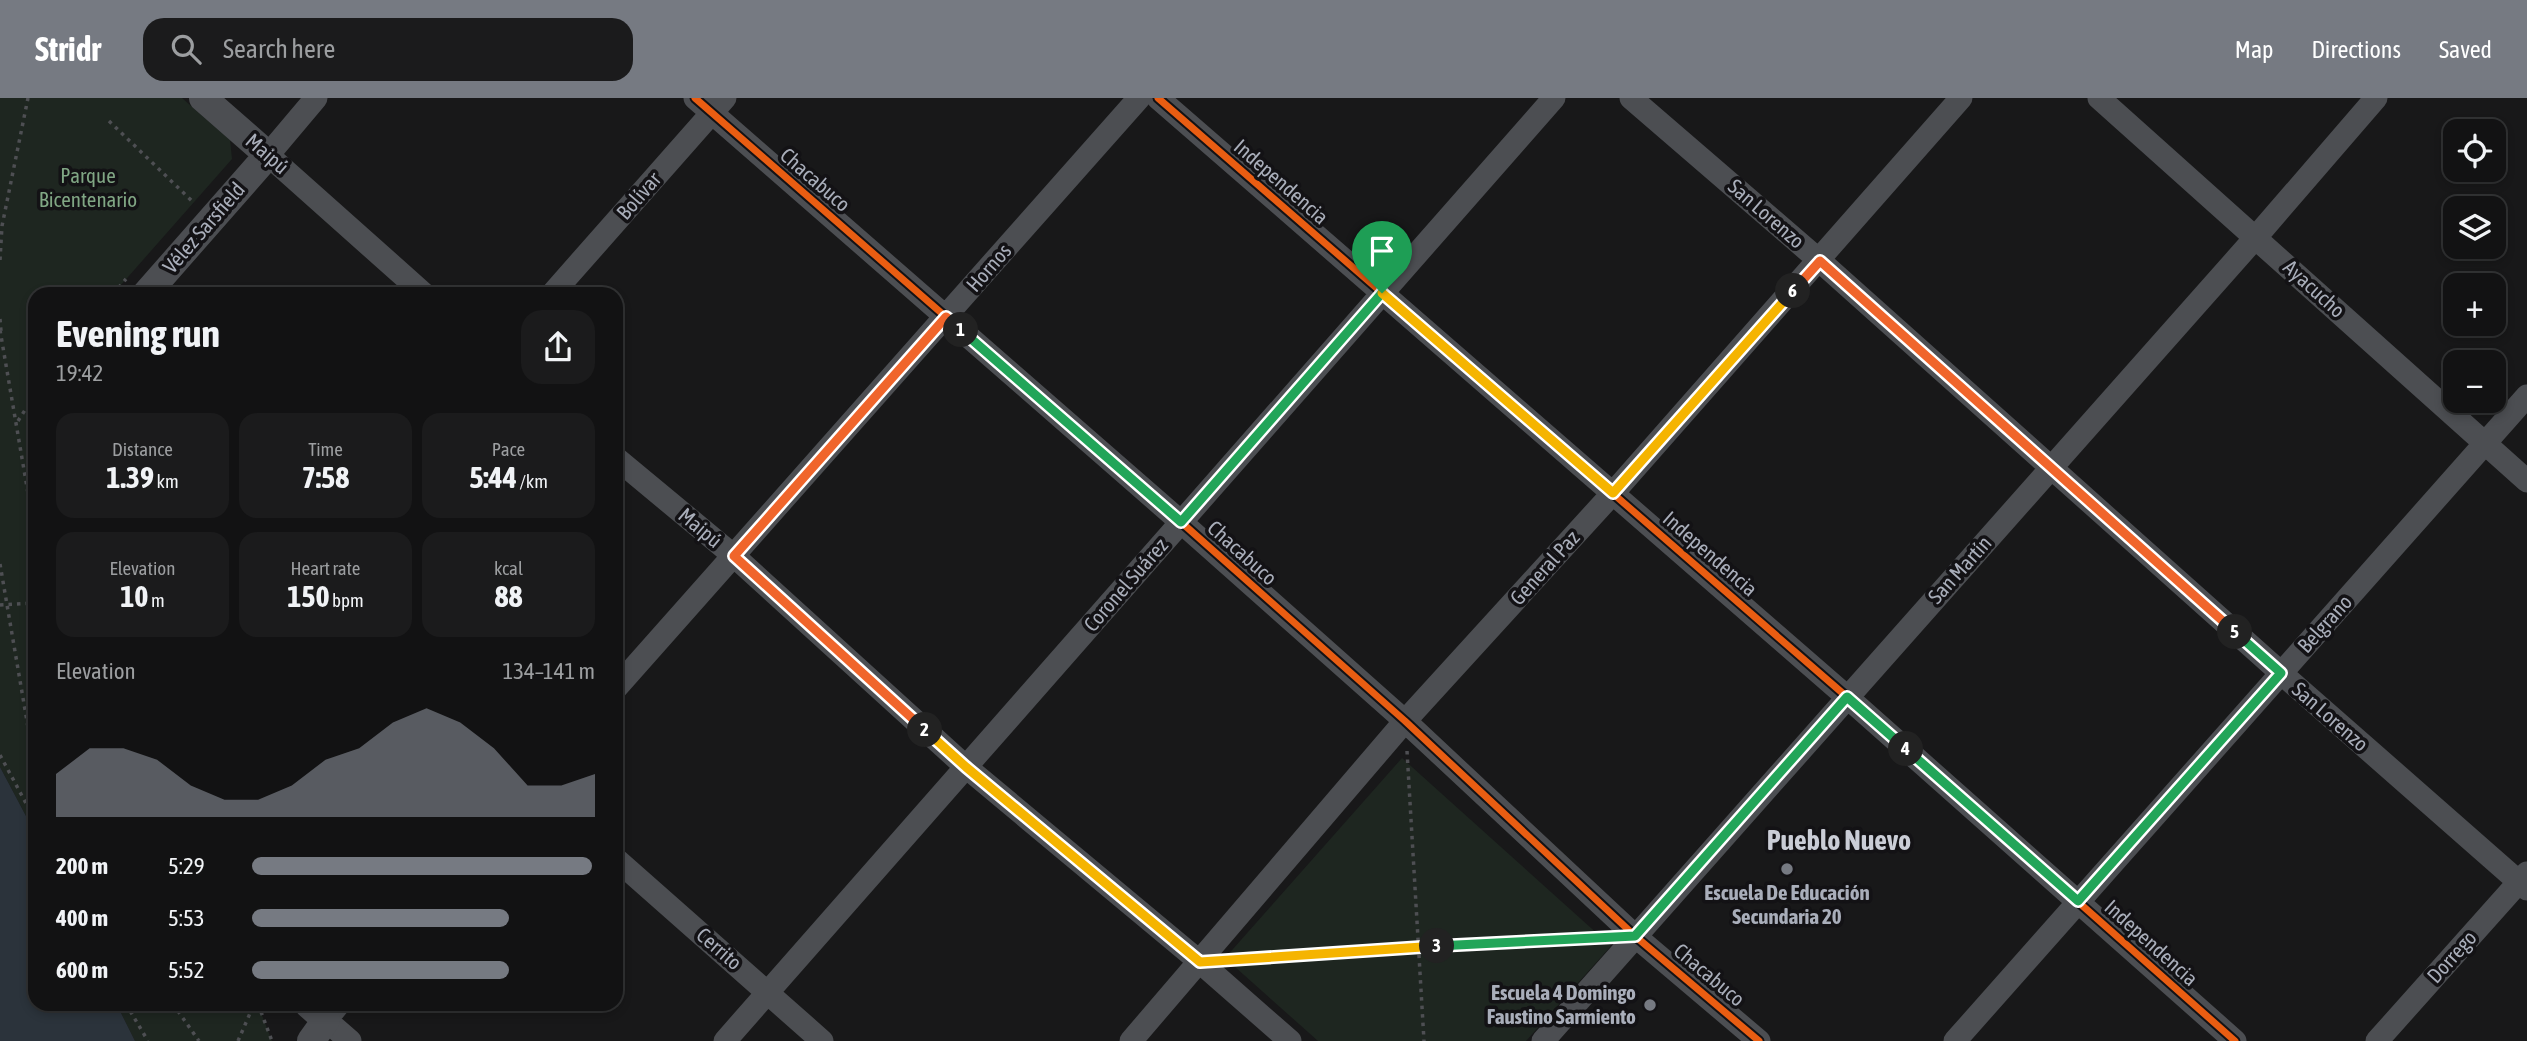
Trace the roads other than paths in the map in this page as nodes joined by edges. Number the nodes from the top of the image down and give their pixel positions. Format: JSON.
{"nodes":[{"id":1,"x":203,"y":98,"type":"edge"},
{"id":2,"x":316,"y":98,"type":"edge"},
{"id":3,"x":1139,"y":98,"type":"edge"},
{"id":4,"x":1158,"y":98,"type":"edge"},
{"id":5,"x":1554,"y":98,"type":"edge"},
{"id":6,"x":1631,"y":98,"type":"edge"},
{"id":7,"x":1961,"y":98,"type":"edge"},
{"id":8,"x":2099,"y":98,"type":"edge"},
{"id":9,"x":2376,"y":98,"type":"edge"},
{"id":10,"x":711,"y":103,"type":"edge"},
{"id":11,"x":268,"y":155,"type":"junction"},
{"id":12,"x":2256,"y":237,"type":"junction"},
{"id":13,"x":1820,"y":261,"type":"junction"},
{"id":14,"x":138,"y":284,"type":"edge"},
{"id":15,"x":416,"y":287,"type":"edge"},
{"id":16,"x":558,"y":287,"type":"edge"},
{"id":17,"x":1382,"y":293,"type":"junction"},
{"id":18,"x":946,"y":317,"type":"junction"},
{"id":19,"x":2527,"y":396,"type":"edge"},
{"id":20,"x":2485,"y":444,"type":"junction"},
{"id":21,"x":623,"y":464,"type":"edge"},
{"id":22,"x":2053,"y":467,"type":"junction"},
{"id":23,"x":2527,"y":481,"type":"edge"},
{"id":24,"x":1613,"y":493,"type":"junction"},
{"id":25,"x":1181,"y":522,"type":"junction"},
{"id":26,"x":734,"y":556,"type":"junction"},
{"id":27,"x":2281,"y":673,"type":"junction"},
{"id":28,"x":623,"y":680,"type":"edge"},
{"id":29,"x":1847,"y":697,"type":"junction"},
{"id":30,"x":1405,"y":721,"type":"junction"},
{"id":31,"x":966,"y":767,"type":"junction"},
{"id":32,"x":623,"y":865,"type":"edge"},
{"id":33,"x":2524,"y":882,"type":"edge"},
{"id":34,"x":2078,"y":901,"type":"junction"},
{"id":35,"x":1635,"y":936,"type":"junction"},
{"id":36,"x":1200,"y":962,"type":"junction"},
{"id":37,"x":768,"y":992,"type":"junction"},
{"id":38,"x":321,"y":1018,"type":"edge"},
{"id":39,"x":350,"y":1041,"type":"edge"},
{"id":40,"x":725,"y":1041,"type":"edge"},
{"id":41,"x":822,"y":1041,"type":"edge"},
{"id":42,"x":1131,"y":1041,"type":"edge"},
{"id":43,"x":1290,"y":1041,"type":"edge"},
{"id":44,"x":1543,"y":1041,"type":"edge"},
{"id":45,"x":1759,"y":1041,"type":"edge"},
{"id":46,"x":1955,"y":1041,"type":"edge"},
{"id":47,"x":2235,"y":1041,"type":"edge"},
{"id":48,"x":2377,"y":1041,"type":"edge"}],
"edges":[{"from":1,"to":11,"type":"street","name":"Maipú"},
{"from":2,"to":11,"type":"street","name":"Vélez Sarsfield"},
{"from":3,"to":18,"type":"street","name":"Hornos"},
{"from":4,"to":17,"type":"street","name":"Independencia"},
{"from":5,"to":17,"type":"street","name":"Coronel Suárez"},
{"from":6,"to":13,"type":"street","name":"San Lorenzo"},
{"from":7,"to":13,"type":"street","name":"General Paz"},
{"from":8,"to":12,"type":"street","name":"Ayacucho"},
{"from":9,"to":12,"type":"street","name":"San Martín"},
{"from":10,"to":16,"type":"street","name":"Bolívar"},
{"from":10,"to":18,"type":"street","name":"Chacabuco"},
{"from":11,"to":14,"type":"street","name":"Vélez Sarsfield"},
{"from":11,"to":15,"type":"street","name":"Maipú"},
{"from":12,"to":20,"type":"street","name":"Ayacucho"},
{"from":12,"to":22,"type":"street","name":"San Martín"},
{"from":13,"to":22,"type":"street","name":"San Lorenzo"},
{"from":13,"to":24,"type":"street","name":"General Paz"},
{"from":17,"to":24,"type":"street","name":"Independencia"},
{"from":17,"to":25,"type":"street","name":"Coronel Suárez"},
{"from":18,"to":25,"type":"street","name":"Chacabuco"},
{"from":18,"to":26,"type":"street","name":"Hornos"},
{"from":19,"to":20,"type":"street","name":"Belgrano"},
{"from":20,"to":23,"type":"street","name":"Ayacucho"},
{"from":20,"to":27,"type":"street","name":"Belgrano"},
{"from":21,"to":26,"type":"street","name":"Maipú"},
{"from":22,"to":27,"type":"street","name":"San Lorenzo"},
{"from":22,"to":29,"type":"street","name":"San Martín"},
{"from":24,"to":29,"type":"street","name":"Independencia"},
{"from":24,"to":30,"type":"street","name":"General Paz"},
{"from":25,"to":30,"type":"street","name":"Chacabuco"},
{"from":25,"to":31,"type":"street","name":"Coronel Suárez"},
{"from":26,"to":28,"type":"street","name":"Hornos"},
{"from":26,"to":31,"type":"street","name":"Maipú"},
{"from":27,"to":33,"type":"street","name":"San Lorenzo"},
{"from":27,"to":34,"type":"street","name":"Belgrano"},
{"from":29,"to":34,"type":"street","name":"Independencia"},
{"from":29,"to":35,"type":"street","name":"San Martín"},
{"from":30,"to":35,"type":"street","name":"Chacabuco"},
{"from":30,"to":36,"type":"street","name":"General Paz"},
{"from":31,"to":36,"type":"street","name":"Maipú"},
{"from":31,"to":37,"type":"street","name":"Coronel Suárez"},
{"from":32,"to":37,"type":"street","name":"Cerrito"},
{"from":33,"to":48,"type":"street","name":"Dorrego"},
{"from":34,"to":46,"type":"street","name":"Belgrano"},
{"from":34,"to":47,"type":"street","name":"Independencia"},
{"from":35,"to":44,"type":"street","name":"San Martín"},
{"from":35,"to":45,"type":"street","name":"Chacabuco"},
{"from":36,"to":42,"type":"street","name":"General Paz"},
{"from":36,"to":43,"type":"street","name":"Maipú"},
{"from":37,"to":40,"type":"street","name":"Coronel Suárez"},
{"from":37,"to":41,"type":"street","name":"Cerrito"},
{"from":38,"to":39,"type":"street"}]}
